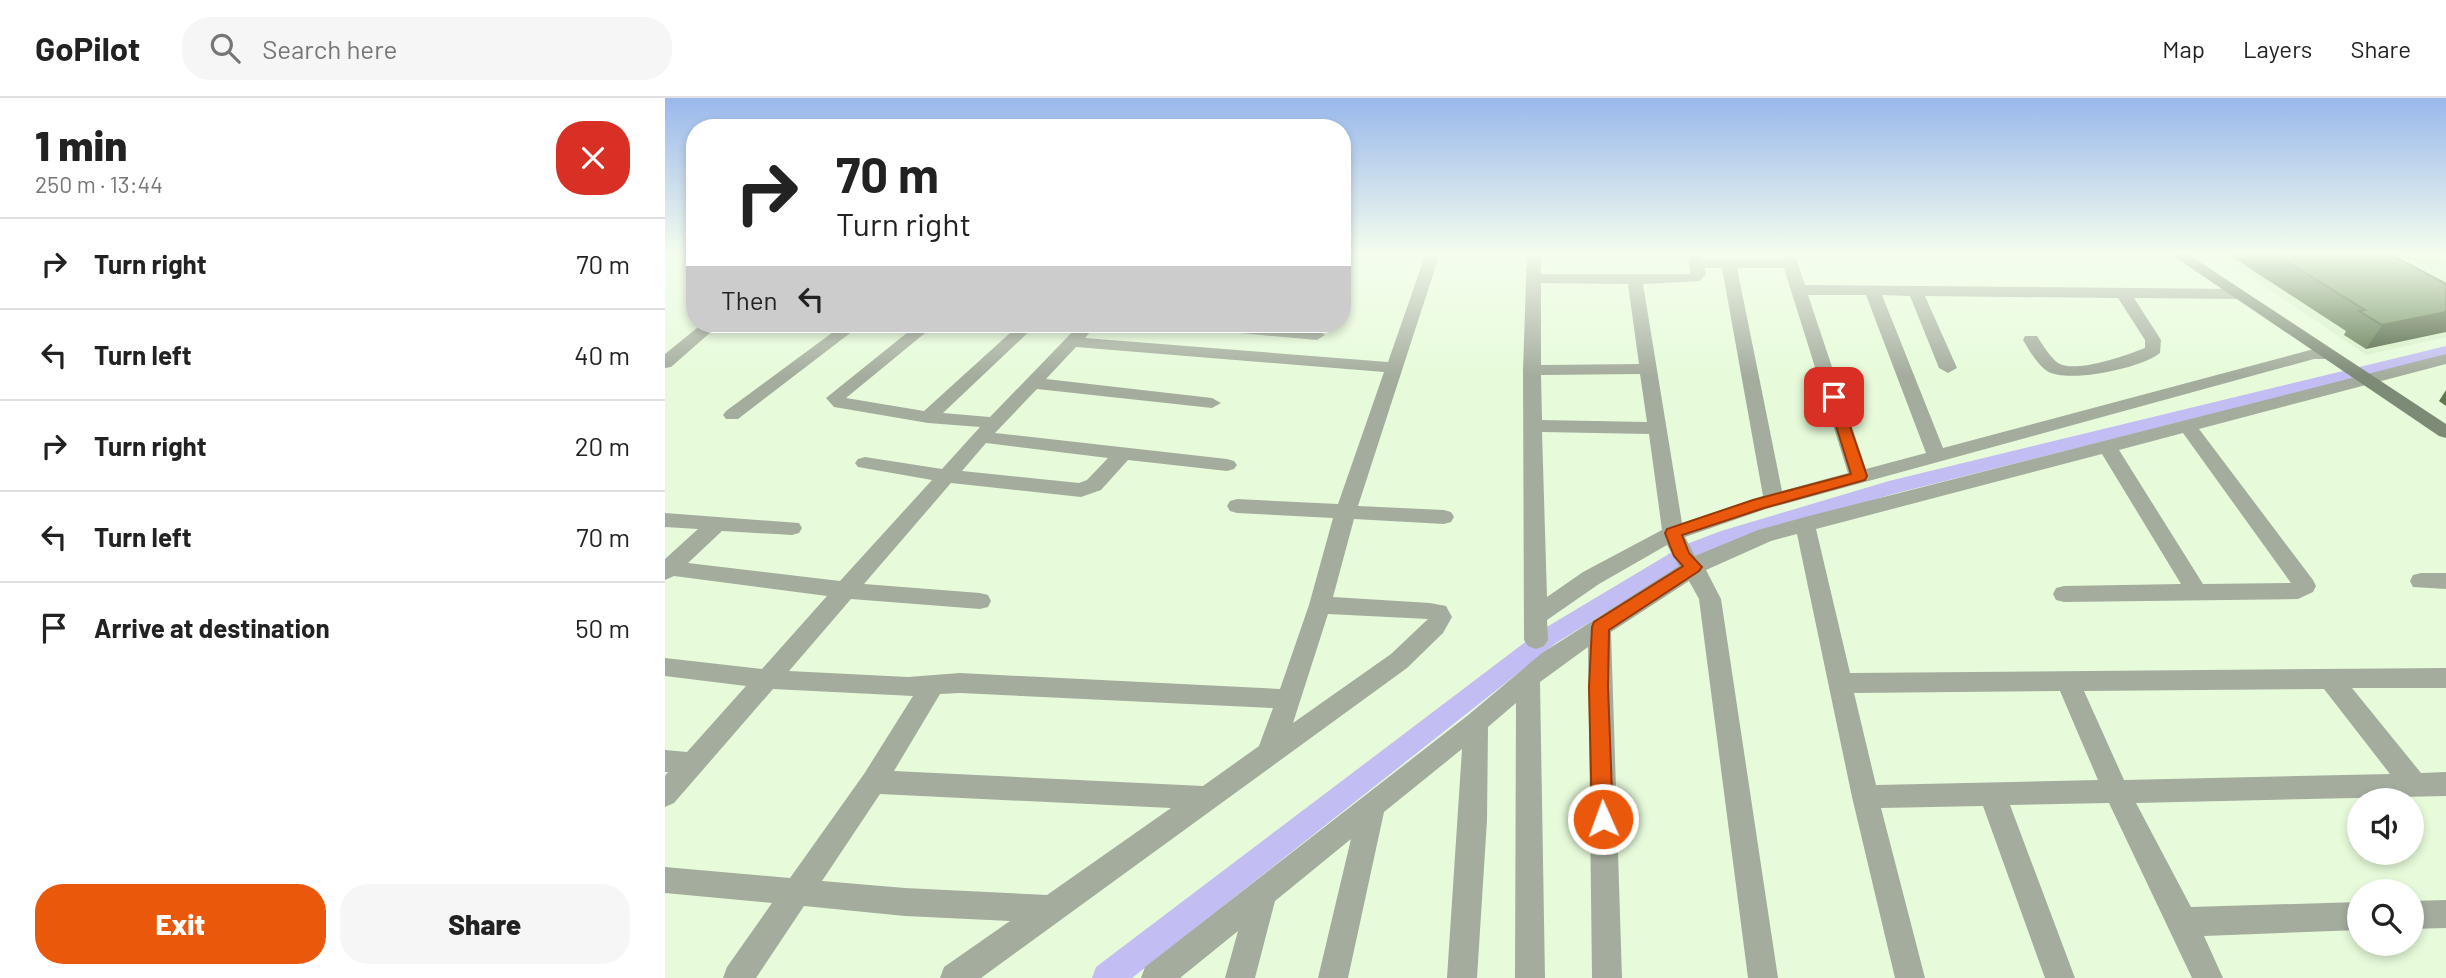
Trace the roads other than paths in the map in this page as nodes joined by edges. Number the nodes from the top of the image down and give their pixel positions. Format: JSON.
{"nodes":[{"id":1,"x":1420,"y":294,"type":"edge"},
{"id":2,"x":1532,"y":294,"type":"edge"},
{"id":3,"x":1637,"y":294,"type":"edge"},
{"id":4,"x":1735,"y":294,"type":"edge"},
{"id":5,"x":1800,"y":294,"type":"edge"},
{"id":6,"x":1873,"y":294,"type":"edge"},
{"id":7,"x":1917,"y":294,"type":"edge"},
{"id":8,"x":2124,"y":294,"type":"edge"},
{"id":9,"x":2238,"y":294,"type":"edge"},
{"id":10,"x":701,"y":333,"type":"edge"},
{"id":11,"x":842,"y":333,"type":"edge"},
{"id":12,"x":917,"y":333,"type":"edge"},
{"id":13,"x":1019,"y":333,"type":"edge"},
{"id":14,"x":1080,"y":333,"type":"edge"},
{"id":15,"x":1295,"y":333,"type":"edge"},
{"id":16,"x":1317,"y":335,"type":"dead end"},
{"id":17,"x":2031,"y":340,"type":"dead end"},
{"id":18,"x":1072,"y":342,"type":"junction"},
{"id":19,"x":2331,"y":355,"type":"junction"},
{"id":20,"x":2446,"y":359,"type":"edge"},
{"id":21,"x":665,"y":363,"type":"edge"},
{"id":22,"x":1397,"y":368,"type":"junction"},
{"id":23,"x":1948,"y":368,"type":"dead end"},
{"id":24,"x":1648,"y":369,"type":"junction"},
{"id":25,"x":1532,"y":370,"type":"junction"},
{"id":26,"x":2364,"y":377,"type":"junction"},
{"id":27,"x":1033,"y":383,"type":"junction"},
{"id":28,"x":1212,"y":403,"type":"dead end"},
{"id":29,"x":732,"y":415,"type":"dead end"},
{"id":30,"x":928,"y":417,"type":"junction"},
{"id":31,"x":2187,"y":425,"type":"junction"},
{"id":32,"x":1535,"y":426,"type":"junction"},
{"id":33,"x":1657,"y":428,"type":"junction"},
{"id":34,"x":988,"y":430,"type":"junction"},
{"id":35,"x":2446,"y":432,"type":"edge"},
{"id":36,"x":2106,"y":445,"type":"junction"},
{"id":37,"x":1123,"y":453,"type":"junction"},
{"id":38,"x":1935,"y":455,"type":"junction"},
{"id":39,"x":865,"y":463,"type":"dead end"},
{"id":40,"x":1227,"y":465,"type":"dead end"},
{"id":41,"x":946,"y":476,"type":"junction"},
{"id":42,"x":1859,"y":476,"type":"junction"},
{"id":43,"x":1774,"y":500,"type":"junction"},
{"id":44,"x":1237,"y":506,"type":"dead end"},
{"id":45,"x":1346,"y":512,"type":"junction"},
{"id":46,"x":1444,"y":517,"type":"dead end"},
{"id":47,"x":665,"y":520,"type":"edge"},
{"id":48,"x":718,"y":523,"type":"junction"},
{"id":49,"x":1805,"y":524,"type":"junction"},
{"id":50,"x":792,"y":527,"type":"dead end"},
{"id":51,"x":1673,"y":533,"type":"junction"},
{"id":52,"x":1693,"y":567,"type":"junction"},
{"id":53,"x":667,"y":570,"type":"edge"},
{"id":54,"x":2446,"y":580,"type":"edge"},
{"id":55,"x":2421,"y":581,"type":"dead end"},
{"id":56,"x":845,"y":590,"type":"junction"},
{"id":57,"x":2064,"y":594,"type":"dead end"},
{"id":58,"x":2199,"y":594,"type":"junction"},
{"id":59,"x":980,"y":601,"type":"dead end"},
{"id":60,"x":1320,"y":605,"type":"junction"},
{"id":61,"x":1534,"y":617,"type":"junction"},
{"id":62,"x":1600,"y":627,"type":"junction"},
{"id":63,"x":1544,"y":652,"type":"junction"},
{"id":64,"x":665,"y":667,"type":"edge"},
{"id":65,"x":1528,"y":677,"type":"junction"},
{"id":66,"x":2446,"y":678,"type":"edge"},
{"id":67,"x":765,"y":679,"type":"junction"},
{"id":68,"x":2330,"y":679,"type":"junction"},
{"id":69,"x":2069,"y":681,"type":"junction"},
{"id":70,"x":1840,"y":683,"type":"junction"},
{"id":71,"x":932,"y":687,"type":"junction"},
{"id":72,"x":1289,"y":699,"type":"junction"},
{"id":73,"x":1476,"y":723,"type":"junction"},
{"id":74,"x":1270,"y":754,"type":"junction"},
{"id":75,"x":665,"y":761,"type":"edge"},
{"id":76,"x":693,"y":764,"type":"junction"},
{"id":77,"x":873,"y":782,"type":"junction"},
{"id":78,"x":2414,"y":784,"type":"junction"},
{"id":79,"x":2446,"y":784,"type":"edge"},
{"id":80,"x":2117,"y":793,"type":"junction"},
{"id":81,"x":1992,"y":794,"type":"junction"},
{"id":82,"x":665,"y":795,"type":"edge"},
{"id":83,"x":1865,"y":797,"type":"junction"},
{"id":84,"x":1209,"y":798,"type":"junction"},
{"id":85,"x":1372,"y":806,"type":"junction"},
{"id":86,"x":665,"y":880,"type":"edge"},
{"id":87,"x":797,"y":893,"type":"junction"},
{"id":88,"x":1263,"y":893,"type":"junction"},
{"id":89,"x":1047,"y":909,"type":"junction"},
{"id":90,"x":2446,"y":914,"type":"edge"},
{"id":91,"x":2424,"y":915,"type":"edge"},
{"id":92,"x":2347,"y":916,"type":"edge"},
{"id":93,"x":2183,"y":922,"type":"junction"},
{"id":94,"x":738,"y":978,"type":"edge"},
{"id":95,"x":955,"y":978,"type":"edge"},
{"id":96,"x":1156,"y":978,"type":"edge"},
{"id":97,"x":1240,"y":978,"type":"edge"},
{"id":98,"x":1333,"y":978,"type":"edge"},
{"id":99,"x":1462,"y":978,"type":"edge"},
{"id":100,"x":1529,"y":978,"type":"edge"},
{"id":101,"x":1607,"y":978,"type":"edge"},
{"id":102,"x":1763,"y":978,"type":"edge"},
{"id":103,"x":1910,"y":978,"type":"edge"},
{"id":104,"x":2060,"y":978,"type":"edge"},
{"id":105,"x":2208,"y":978,"type":"edge"}],
"edges":[{"from":1,"to":22,"type":"street"},
{"from":2,"to":25,"type":"street"},
{"from":3,"to":24,"type":"street"},
{"from":4,"to":43,"type":"street"},
{"from":5,"to":42,"type":"street"},
{"from":6,"to":38,"type":"street"},
{"from":7,"to":23,"type":"street"},
{"from":8,"to":17,"type":"street"},
{"from":9,"to":19,"type":"street"},
{"from":10,"to":21,"type":"street"},
{"from":11,"to":29,"type":"street"},
{"from":12,"to":30,"type":"street"},
{"from":13,"to":30,"type":"street"},
{"from":14,"to":18,"type":"street"},
{"from":15,"to":16,"type":"street"},
{"from":18,"to":22,"type":"street"},
{"from":18,"to":27,"type":"street"},
{"from":19,"to":26,"type":"street"},
{"from":19,"to":38,"type":"street"},
{"from":20,"to":26,"type":"street"},
{"from":22,"to":45,"type":"street"},
{"from":24,"to":25,"type":"street"},
{"from":24,"to":33,"type":"street"},
{"from":25,"to":32,"type":"street"},
{"from":26,"to":31,"type":"street"},
{"from":26,"to":35,"type":"street"},
{"from":27,"to":28,"type":"street"},
{"from":27,"to":34,"type":"street"},
{"from":30,"to":34,"type":"street"},
{"from":31,"to":36,"type":"street"},
{"from":31,"to":58,"type":"street"},
{"from":32,"to":33,"type":"street"},
{"from":32,"to":61,"type":"street"},
{"from":33,"to":51,"type":"street"},
{"from":34,"to":37,"type":"street"},
{"from":34,"to":41,"type":"street"},
{"from":36,"to":49,"type":"street"},
{"from":36,"to":58,"type":"street"},
{"from":37,"to":40,"type":"street"},
{"from":37,"to":41,"type":"street"},
{"from":38,"to":42,"type":"street"},
{"from":39,"to":41,"type":"street"},
{"from":41,"to":56,"type":"street"},
{"from":42,"to":43,"type":"street"},
{"from":43,"to":51,"type":"street"},
{"from":44,"to":45,"type":"street"},
{"from":45,"to":46,"type":"street"},
{"from":45,"to":60,"type":"street"},
{"from":47,"to":48,"type":"street"},
{"from":48,"to":50,"type":"street"},
{"from":48,"to":53,"type":"street"},
{"from":49,"to":52,"type":"street"},
{"from":49,"to":70,"type":"street"},
{"from":51,"to":52,"type":"street"},
{"from":51,"to":61,"type":"street"},
{"from":52,"to":62,"type":"street"},
{"from":52,"to":102,"type":"street"},
{"from":53,"to":56,"type":"street"},
{"from":54,"to":55,"type":"street"},
{"from":56,"to":59,"type":"street"},
{"from":56,"to":67,"type":"street"},
{"from":57,"to":58,"type":"street"},
{"from":60,"to":72,"type":"street"},
{"from":60,"to":74,"type":"street"},
{"from":61,"to":63,"type":"street"},
{"from":62,"to":63,"type":"street"},
{"from":62,"to":101,"type":"street"},
{"from":63,"to":65,"type":"street"},
{"from":64,"to":67,"type":"street"},
{"from":65,"to":73,"type":"street"},
{"from":65,"to":100,"type":"street"},
{"from":66,"to":68,"type":"street"},
{"from":67,"to":71,"type":"street"},
{"from":67,"to":76,"type":"street"},
{"from":68,"to":69,"type":"street"},
{"from":68,"to":78,"type":"street"},
{"from":69,"to":70,"type":"street"},
{"from":69,"to":80,"type":"street"},
{"from":70,"to":83,"type":"street"},
{"from":71,"to":72,"type":"street"},
{"from":71,"to":77,"type":"street"},
{"from":72,"to":74,"type":"street"},
{"from":73,"to":85,"type":"street"},
{"from":73,"to":99,"type":"street"},
{"from":74,"to":84,"type":"street"},
{"from":75,"to":76,"type":"street"},
{"from":76,"to":82,"type":"street"},
{"from":77,"to":84,"type":"street"},
{"from":77,"to":87,"type":"street"},
{"from":78,"to":79,"type":"street"},
{"from":78,"to":80,"type":"street"},
{"from":80,"to":81,"type":"street"},
{"from":80,"to":93,"type":"street"},
{"from":81,"to":83,"type":"street"},
{"from":81,"to":104,"type":"street"},
{"from":83,"to":103,"type":"street"},
{"from":84,"to":89,"type":"street"},
{"from":85,"to":88,"type":"street"},
{"from":85,"to":98,"type":"street"},
{"from":86,"to":87,"type":"street"},
{"from":87,"to":89,"type":"street"},
{"from":87,"to":94,"type":"street"},
{"from":88,"to":96,"type":"street"},
{"from":88,"to":97,"type":"street"},
{"from":89,"to":95,"type":"street"},
{"from":90,"to":91,"type":"street"},
{"from":92,"to":93,"type":"street"},
{"from":93,"to":105,"type":"street"}]}
